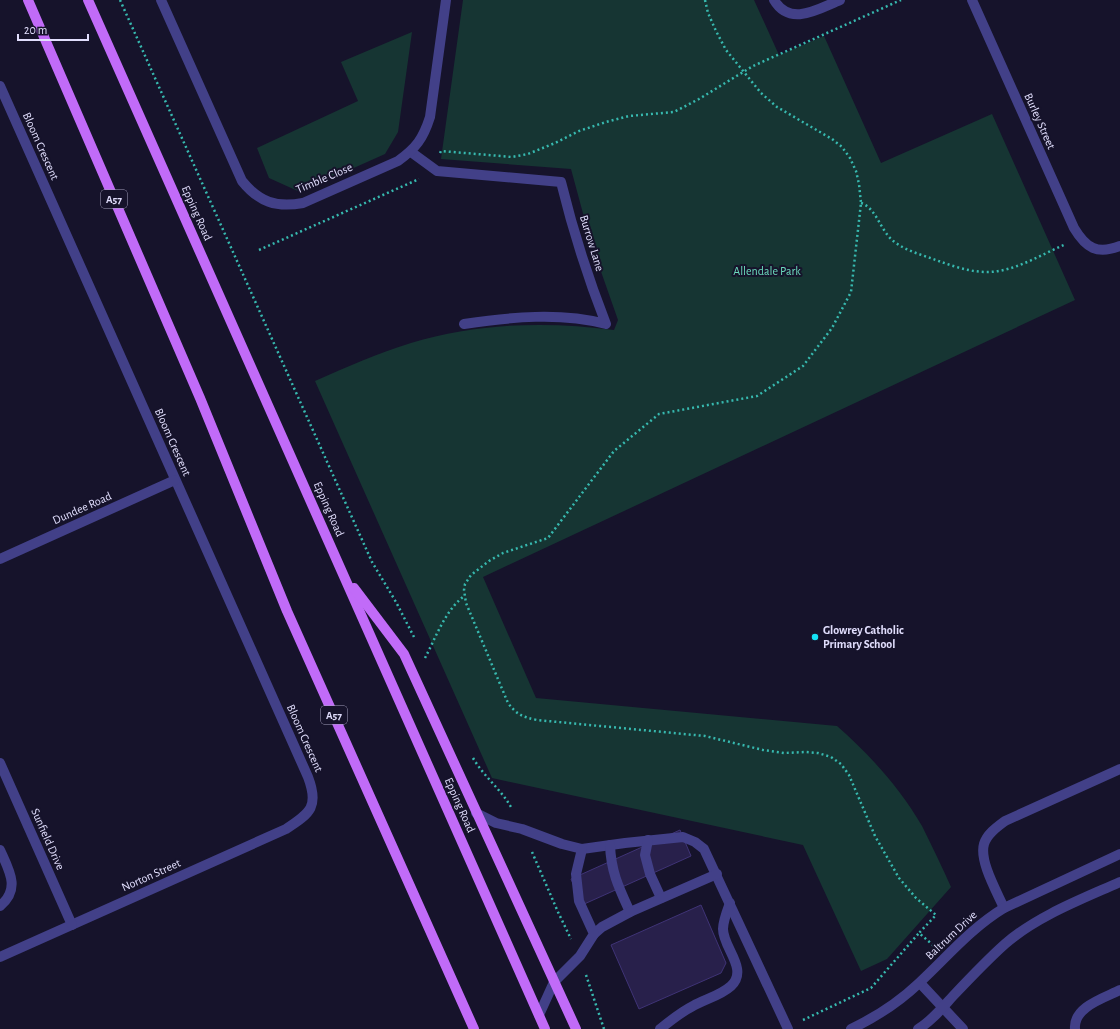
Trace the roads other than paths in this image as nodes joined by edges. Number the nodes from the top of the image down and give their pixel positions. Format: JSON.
{"nodes":[{"id":1,"x":28,"y":0,"type":"edge"},
{"id":2,"x":88,"y":0,"type":"edge"},
{"id":3,"x":161,"y":0,"type":"edge"},
{"id":4,"x":446,"y":0,"type":"edge"},
{"id":5,"x":774,"y":0,"type":"edge"},
{"id":6,"x":840,"y":0,"type":"edge"},
{"id":7,"x":972,"y":0,"type":"edge"},
{"id":8,"x":0,"y":86,"type":"edge"},
{"id":9,"x":411,"y":152,"type":"junction"},
{"id":10,"x":1120,"y":246,"type":"edge"},
{"id":11,"x":464,"y":324,"type":"dead end"},
{"id":12,"x":175,"y":480,"type":"junction"},
{"id":13,"x":0,"y":559,"type":"edge"},
{"id":14,"x":343,"y":574,"type":"junction"},
{"id":15,"x":0,"y":763,"type":"edge"},
{"id":16,"x":1120,"y":769,"type":"edge"},
{"id":17,"x":309,"y":810,"type":"joint"},
{"id":18,"x":476,"y":813,"type":"junction"},
{"id":19,"x":648,"y":840,"type":"junction"},
{"id":20,"x":610,"y":845,"type":"junction"},
{"id":21,"x":582,"y":849,"type":"junction"},
{"id":22,"x":0,"y":850,"type":"edge"},
{"id":23,"x":1120,"y":854,"type":"edge"},
{"id":24,"x":717,"y":874,"type":"junction"},
{"id":25,"x":1120,"y":882,"type":"edge"},
{"id":26,"x":661,"y":898,"type":"junction"},
{"id":27,"x":730,"y":902,"type":"junction"},
{"id":28,"x":0,"y":906,"type":"edge"},
{"id":29,"x":1004,"y":908,"type":"junction"},
{"id":30,"x":630,"y":912,"type":"junction"},
{"id":31,"x":72,"y":925,"type":"junction"},
{"id":32,"x":594,"y":934,"type":"junction"},
{"id":33,"x":0,"y":957,"type":"edge"},
{"id":34,"x":554,"y":982,"type":"junction"},
{"id":35,"x":920,"y":983,"type":"junction"},
{"id":36,"x":1120,"y":990,"type":"edge"},
{"id":37,"x":943,"y":1006,"type":"junction"},
{"id":38,"x":539,"y":1014,"type":"junction"},
{"id":39,"x":788,"y":1028,"type":"edge"},
{"id":40,"x":474,"y":1029,"type":"edge"},
{"id":41,"x":545,"y":1029,"type":"edge"},
{"id":42,"x":576,"y":1029,"type":"edge"},
{"id":43,"x":660,"y":1029,"type":"edge"},
{"id":44,"x":851,"y":1029,"type":"edge"},
{"id":45,"x":918,"y":1029,"type":"edge"},
{"id":46,"x":963,"y":1029,"type":"edge"},
{"id":47,"x":1075,"y":1029,"type":"edge"}],
"edges":[{"from":1,"to":40,"type":"main road","number":"A57"},
{"from":2,"to":14,"type":"main road","name":"Epping Road"},
{"from":3,"to":9,"type":"street","name":"Timble Close"},
{"from":4,"to":9,"type":"street","name":"Timble Close"},
{"from":5,"to":6,"type":"street"},
{"from":7,"to":10,"type":"street","name":"Burley Street"},
{"from":8,"to":12,"type":"street","name":"Bloom Crescent"},
{"from":9,"to":11,"type":"street","name":"Burrow Lane"},
{"from":12,"to":13,"type":"street","name":"Dundee Road"},
{"from":12,"to":17,"type":"street","name":"Bloom Crescent"},
{"from":14,"to":18,"type":"main road"},
{"from":14,"to":38,"type":"main road","name":"Epping Road"},
{"from":15,"to":31,"type":"street","name":"Sunfield Drive"},
{"from":16,"to":29,"type":"street"},
{"from":17,"to":31,"type":"street","name":"Norton Street"},
{"from":18,"to":21,"type":"street"},
{"from":18,"to":34,"type":"main road"},
{"from":19,"to":20,"type":"street"},
{"from":19,"to":24,"type":"street"},
{"from":19,"to":26,"type":"street"},
{"from":20,"to":21,"type":"street"},
{"from":20,"to":30,"type":"street"},
{"from":21,"to":32,"type":"street"},
{"from":22,"to":28,"type":"street"},
{"from":23,"to":29,"type":"street","name":"Baltrum Drive"},
{"from":24,"to":26,"type":"street"},
{"from":24,"to":27,"type":"street"},
{"from":25,"to":37,"type":"street"},
{"from":26,"to":30,"type":"street"},
{"from":27,"to":39,"type":"street"},
{"from":27,"to":43,"type":"street"},
{"from":29,"to":35,"type":"street","name":"Baltrum Drive"},
{"from":30,"to":32,"type":"street"},
{"from":31,"to":33,"type":"street","name":"Norton Street"},
{"from":32,"to":34,"type":"street"},
{"from":34,"to":38,"type":"street"},
{"from":34,"to":42,"type":"main road"},
{"from":35,"to":37,"type":"street"},
{"from":35,"to":44,"type":"street","name":"Baltrum Drive"},
{"from":36,"to":47,"type":"street"},
{"from":37,"to":45,"type":"street"},
{"from":37,"to":46,"type":"street"},
{"from":38,"to":41,"type":"main road","name":"Epping Road"}]}
